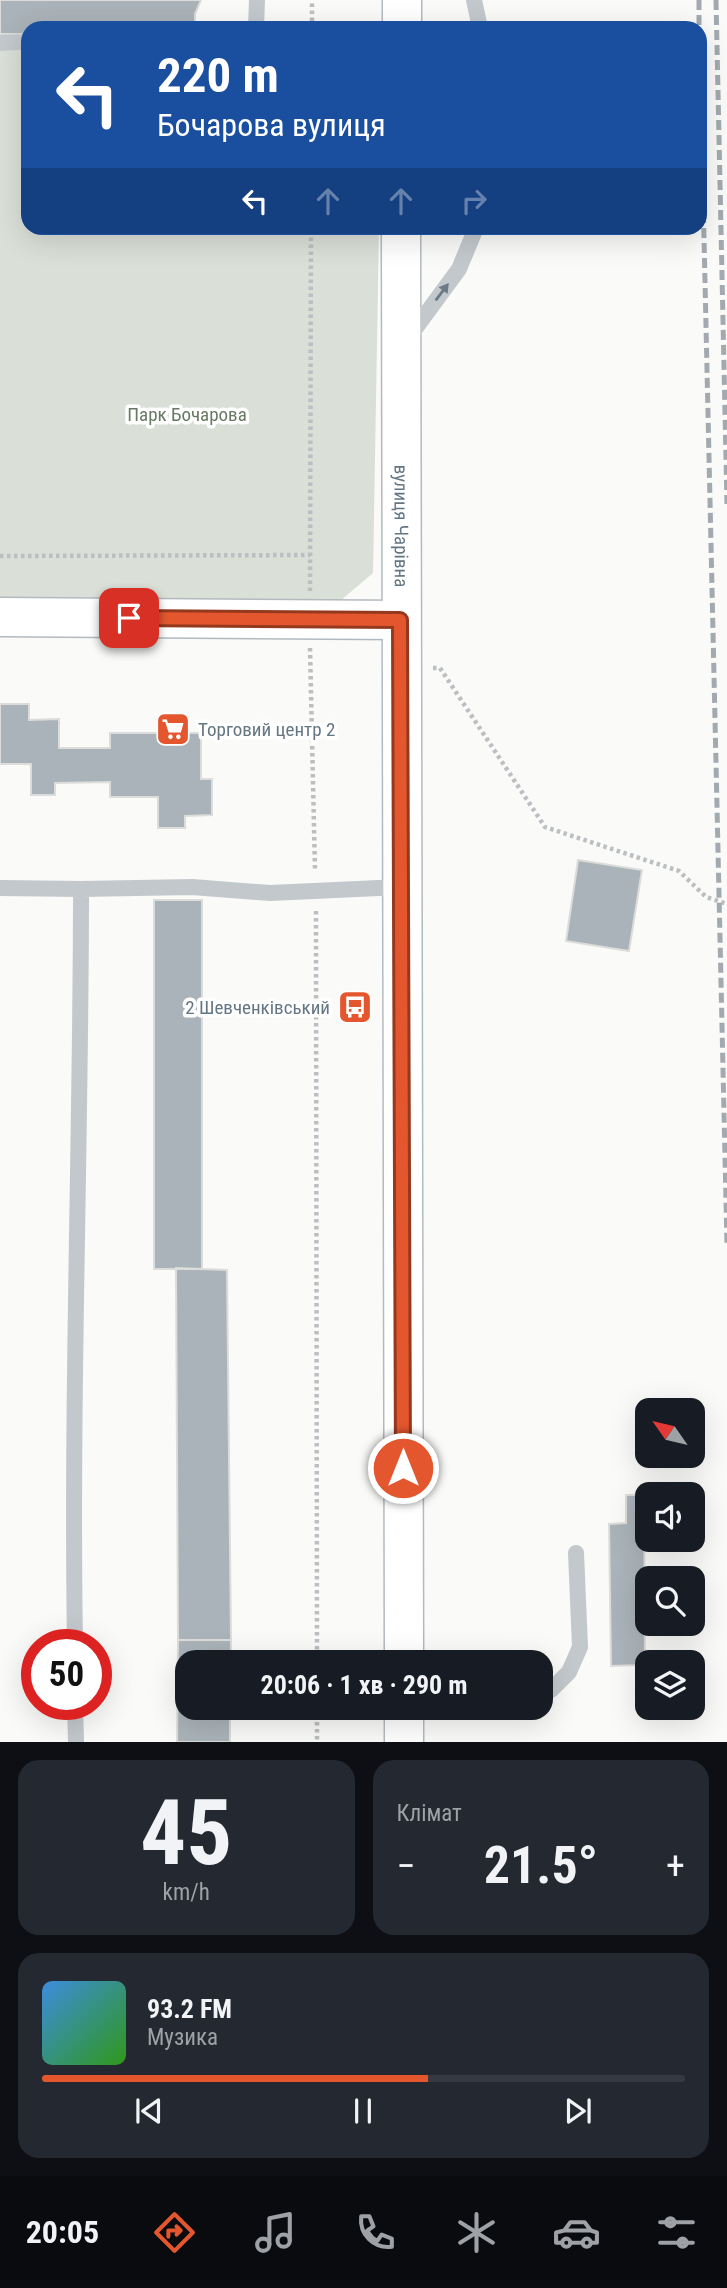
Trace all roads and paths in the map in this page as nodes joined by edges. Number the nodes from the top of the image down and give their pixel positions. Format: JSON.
{"nodes":[{"id":1,"x":257,"y":0,"type":"edge"},
{"id":2,"x":312,"y":0,"type":"edge"},
{"id":3,"x":402,"y":0,"type":"edge"},
{"id":4,"x":474,"y":0,"type":"edge"},
{"id":5,"x":256,"y":21,"type":"edge"},
{"id":6,"x":312,"y":21,"type":"edge"},
{"id":7,"x":402,"y":21,"type":"edge"},
{"id":8,"x":478,"y":21,"type":"edge"},
{"id":9,"x":21,"y":42,"type":"edge"},
{"id":10,"x":0,"y":43,"type":"edge"},
{"id":11,"x":311,"y":235,"type":"edge"},
{"id":12,"x":401,"y":235,"type":"edge"},
{"id":13,"x":473,"y":235,"type":"edge"},
{"id":14,"x":401,"y":347,"type":"junction"},
{"id":15,"x":310,"y":555,"type":"junction"},
{"id":16,"x":0,"y":556,"type":"edge"},
{"id":17,"x":0,"y":617,"type":"edge"},
{"id":18,"x":310,"y":619,"type":"junction"},
{"id":19,"x":400,"y":620,"type":"junction"},
{"id":20,"x":400,"y":664,"type":"junction"},
{"id":21,"x":401,"y":887,"type":"junction"},
{"id":22,"x":0,"y":888,"type":"edge"},
{"id":23,"x":81,"y":889,"type":"junction"},
{"id":24,"x":316,"y":891,"type":"junction"},
{"id":25,"x":727,"y":904,"type":"edge"},
{"id":26,"x":576,"y":1553,"type":"dead end"},
{"id":27,"x":75,"y":1629,"type":"edge"},
{"id":28,"x":317,"y":1650,"type":"edge"},
{"id":29,"x":404,"y":1650,"type":"edge"},
{"id":30,"x":553,"y":1688,"type":"edge"},
{"id":31,"x":75,"y":1720,"type":"edge"},
{"id":32,"x":317,"y":1720,"type":"edge"},
{"id":33,"x":404,"y":1720,"type":"edge"},
{"id":34,"x":76,"y":1742,"type":"edge"},
{"id":35,"x":317,"y":1742,"type":"edge"},
{"id":36,"x":404,"y":1742,"type":"edge"}],
"edges":[{"from":1,"to":5,"type":"lane"},
{"from":2,"to":6,"type":"path"},
{"from":3,"to":7,"type":"main road"},
{"from":4,"to":8,"type":"lane"},
{"from":9,"to":10,"type":"lane"},
{"from":11,"to":15,"type":"path"},
{"from":12,"to":14,"type":"main road","name":"вулиця Чарівна"},
{"from":14,"to":13,"type":"lane","one_way":true},
{"from":14,"to":19,"type":"main road","name":"вулиця Чарівна"},
{"from":15,"to":16,"type":"path"},
{"from":15,"to":18,"type":"path"},
{"from":17,"to":18,"type":"main road"},
{"from":18,"to":19,"type":"main road"},
{"from":18,"to":24,"type":"path"},
{"from":19,"to":20,"type":"main road","name":"вулиця Чарівна"},
{"from":20,"to":21,"type":"main road","name":"вулиця Чарівна"},
{"from":20,"to":25,"type":"path"},
{"from":21,"to":24,"type":"lane"},
{"from":21,"to":29,"type":"main road","name":"вулиця Чарівна"},
{"from":22,"to":23,"type":"lane"},
{"from":23,"to":24,"type":"lane"},
{"from":23,"to":27,"type":"lane"},
{"from":24,"to":28,"type":"path"},
{"from":26,"to":30,"type":"lane"},
{"from":31,"to":34,"type":"lane"},
{"from":32,"to":35,"type":"path"},
{"from":33,"to":36,"type":"main road"}]}
